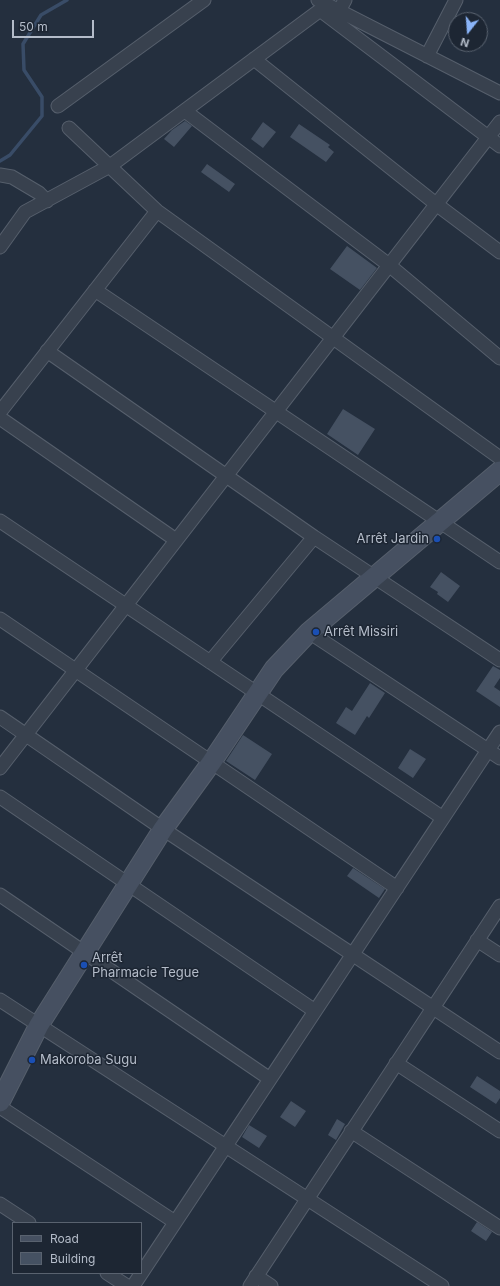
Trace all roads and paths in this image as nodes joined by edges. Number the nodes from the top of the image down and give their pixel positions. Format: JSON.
{"nodes":[{"id":1,"x":204,"y":0,"type":"edge"},
{"id":2,"x":456,"y":0,"type":"edge"},
{"id":3,"x":322,"y":5,"type":"edge"},
{"id":4,"x":342,"y":6,"type":"edge"},
{"id":5,"x":427,"y":56,"type":"junction"},
{"id":6,"x":254,"y":59,"type":"junction"},
{"id":7,"x":500,"y":93,"type":"edge"},
{"id":8,"x":58,"y":106,"type":"dead end"},
{"id":9,"x":185,"y":111,"type":"junction"},
{"id":10,"x":500,"y":122,"type":"edge"},
{"id":11,"x":69,"y":128,"type":"dead end"},
{"id":12,"x":488,"y":137,"type":"junction"},
{"id":13,"x":500,"y":146,"type":"edge"},
{"id":14,"x":110,"y":166,"type":"junction"},
{"id":15,"x":0,"y":175,"type":"edge"},
{"id":16,"x":47,"y":201,"type":"junction"},
{"id":17,"x":436,"y":204,"type":"junction"},
{"id":18,"x":158,"y":211,"type":"junction"},
{"id":19,"x":0,"y":247,"type":"edge"},
{"id":20,"x":500,"y":252,"type":"edge"},
{"id":21,"x":389,"y":265,"type":"junction"},
{"id":22,"x":95,"y":290,"type":"junction"},
{"id":23,"x":333,"y":338,"type":"junction"},
{"id":24,"x":47,"y":352,"type":"junction"},
{"id":25,"x":500,"y":358,"type":"edge"},
{"id":26,"x":0,"y":412,"type":"edge"},
{"id":27,"x":275,"y":412,"type":"junction"},
{"id":28,"x":0,"y":418,"type":"edge"},
{"id":29,"x":500,"y":458,"type":"edge"},
{"id":30,"x":500,"y":471,"type":"edge"},
{"id":31,"x":226,"y":475,"type":"junction"},
{"id":32,"x":0,"y":520,"type":"edge"},
{"id":33,"x":440,"y":522,"type":"junction"},
{"id":34,"x":314,"y":537,"type":"junction"},
{"id":35,"x":176,"y":540,"type":"junction"},
{"id":36,"x":500,"y":562,"type":"edge"},
{"id":37,"x":374,"y":577,"type":"junction"},
{"id":38,"x":126,"y":605,"type":"junction"},
{"id":39,"x":0,"y":619,"type":"edge"},
{"id":40,"x":309,"y":632,"type":"junction"},
{"id":41,"x":500,"y":660,"type":"edge"},
{"id":42,"x":210,"y":662,"type":"junction"},
{"id":43,"x":76,"y":670,"type":"junction"},
{"id":44,"x":258,"y":694,"type":"junction"},
{"id":45,"x":0,"y":717,"type":"edge"},
{"id":46,"x":500,"y":732,"type":"edge"},
{"id":47,"x":26,"y":735,"type":"junction"},
{"id":48,"x":488,"y":750,"type":"junction"},
{"id":49,"x":500,"y":758,"type":"edge"},
{"id":50,"x":211,"y":763,"type":"junction"},
{"id":51,"x":0,"y":768,"type":"edge"},
{"id":52,"x":0,"y":797,"type":"edge"},
{"id":53,"x":443,"y":818,"type":"junction"},
{"id":54,"x":163,"y":830,"type":"junction"},
{"id":55,"x":128,"y":885,"type":"junction"},
{"id":56,"x":397,"y":888,"type":"junction"},
{"id":57,"x":0,"y":895,"type":"edge"},
{"id":58,"x":500,"y":906,"type":"edge"},
{"id":59,"x":477,"y":940,"type":"junction"},
{"id":60,"x":85,"y":953,"type":"junction"},
{"id":61,"x":353,"y":954,"type":"junction"},
{"id":62,"x":500,"y":955,"type":"edge"},
{"id":63,"x":0,"y":1000,"type":"edge"},
{"id":64,"x":433,"y":1007,"type":"junction"},
{"id":65,"x":315,"y":1011,"type":"junction"},
{"id":66,"x":39,"y":1025,"type":"junction"},
{"id":67,"x":500,"y":1052,"type":"edge"},
{"id":68,"x":396,"y":1063,"type":"junction"},
{"id":69,"x":270,"y":1079,"type":"junction"},
{"id":70,"x":0,"y":1102,"type":"edge"},
{"id":71,"x":0,"y":1107,"type":"edge"},
{"id":72,"x":351,"y":1131,"type":"junction"},
{"id":73,"x":500,"y":1131,"type":"edge"},
{"id":74,"x":226,"y":1146,"type":"junction"},
{"id":75,"x":307,"y":1198,"type":"junction"},
{"id":76,"x":0,"y":1204,"type":"edge"},
{"id":77,"x":27,"y":1222,"type":"edge"},
{"id":78,"x":175,"y":1222,"type":"junction"},
{"id":79,"x":500,"y":1228,"type":"edge"},
{"id":80,"x":142,"y":1272,"type":"edge"},
{"id":81,"x":109,"y":1274,"type":"edge"},
{"id":82,"x":141,"y":1274,"type":"edge"},
{"id":83,"x":253,"y":1281,"type":"edge"},
{"id":84,"x":127,"y":1286,"type":"edge"},
{"id":85,"x":133,"y":1286,"type":"edge"},
{"id":86,"x":271,"y":1286,"type":"edge"},
{"id":87,"x":442,"y":1286,"type":"edge"}],
"edges":[{"from":1,"to":8,"type":"street"},
{"from":2,"to":5,"type":"street"},
{"from":3,"to":4,"type":"street"},
{"from":3,"to":6,"type":"street"},
{"from":3,"to":12,"type":"street"},
{"from":4,"to":5,"type":"street"},
{"from":5,"to":7,"type":"street"},
{"from":6,"to":9,"type":"street"},
{"from":6,"to":17,"type":"street"},
{"from":9,"to":14,"type":"street"},
{"from":9,"to":21,"type":"street"},
{"from":10,"to":12,"type":"street"},
{"from":11,"to":14,"type":"street"},
{"from":12,"to":13,"type":"street"},
{"from":12,"to":17,"type":"street"},
{"from":14,"to":16,"type":"street"},
{"from":14,"to":18,"type":"street"},
{"from":15,"to":16,"type":"street"},
{"from":16,"to":19,"type":"street"},
{"from":17,"to":20,"type":"street"},
{"from":17,"to":21,"type":"street"},
{"from":18,"to":22,"type":"street"},
{"from":18,"to":23,"type":"street"},
{"from":21,"to":23,"type":"street"},
{"from":21,"to":25,"type":"street"},
{"from":22,"to":24,"type":"street"},
{"from":22,"to":27,"type":"street"},
{"from":23,"to":27,"type":"street"},
{"from":23,"to":29,"type":"street"},
{"from":24,"to":26,"type":"street"},
{"from":24,"to":31,"type":"street"},
{"from":27,"to":31,"type":"street"},
{"from":27,"to":33,"type":"street"},
{"from":28,"to":35,"type":"street"},
{"from":30,"to":33,"type":"street"},
{"from":31,"to":34,"type":"street"},
{"from":31,"to":35,"type":"street"},
{"from":32,"to":38,"type":"street"},
{"from":33,"to":36,"type":"street"},
{"from":33,"to":37,"type":"street"},
{"from":34,"to":37,"type":"street"},
{"from":34,"to":42,"type":"street"},
{"from":35,"to":38,"type":"street"},
{"from":37,"to":40,"type":"street"},
{"from":37,"to":41,"type":"street"},
{"from":38,"to":42,"type":"street"},
{"from":38,"to":43,"type":"street"},
{"from":39,"to":43,"type":"street"},
{"from":40,"to":44,"type":"street"},
{"from":40,"to":48,"type":"street"},
{"from":42,"to":44,"type":"street"},
{"from":43,"to":47,"type":"street"},
{"from":43,"to":50,"type":"street"},
{"from":44,"to":50,"type":"street"},
{"from":44,"to":53,"type":"street"},
{"from":45,"to":47,"type":"street"},
{"from":46,"to":48,"type":"street"},
{"from":47,"to":51,"type":"street"},
{"from":47,"to":54,"type":"street"},
{"from":48,"to":49,"type":"street"},
{"from":48,"to":53,"type":"street"},
{"from":50,"to":54,"type":"street"},
{"from":50,"to":56,"type":"street"},
{"from":52,"to":55,"type":"street"},
{"from":53,"to":56,"type":"street"},
{"from":54,"to":55,"type":"street"},
{"from":54,"to":61,"type":"street"},
{"from":55,"to":60,"type":"street"},
{"from":55,"to":65,"type":"street"},
{"from":56,"to":61,"type":"street"},
{"from":57,"to":60,"type":"street"},
{"from":58,"to":59,"type":"street"},
{"from":59,"to":62,"type":"street"},
{"from":59,"to":64,"type":"street"},
{"from":60,"to":66,"type":"street"},
{"from":60,"to":69,"type":"street"},
{"from":61,"to":64,"type":"street"},
{"from":61,"to":65,"type":"street"},
{"from":63,"to":66,"type":"street"},
{"from":64,"to":67,"type":"street"},
{"from":64,"to":68,"type":"street"},
{"from":65,"to":69,"type":"street"},
{"from":66,"to":70,"type":"street"},
{"from":66,"to":74,"type":"street"},
{"from":68,"to":72,"type":"street"},
{"from":68,"to":73,"type":"street"},
{"from":69,"to":74,"type":"street"},
{"from":71,"to":78,"type":"street"},
{"from":72,"to":75,"type":"street"},
{"from":72,"to":79,"type":"street"},
{"from":74,"to":75,"type":"street"},
{"from":74,"to":78,"type":"street"},
{"from":75,"to":83,"type":"street"},
{"from":75,"to":87,"type":"street"},
{"from":76,"to":77,"type":"street"},
{"from":78,"to":80,"type":"street"},
{"from":81,"to":84,"type":"street"},
{"from":82,"to":85,"type":"street"},
{"from":83,"to":86,"type":"street"}]}
